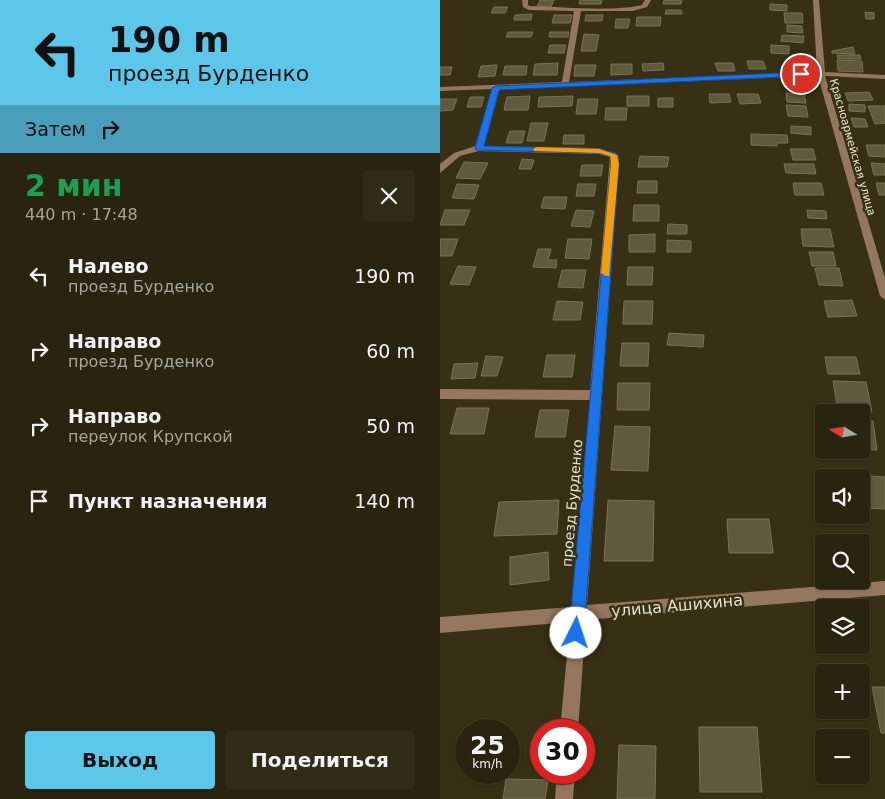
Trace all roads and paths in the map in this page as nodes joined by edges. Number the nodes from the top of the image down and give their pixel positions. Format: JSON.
{"nodes":[{"id":1,"x":526,"y":0,"type":"edge"},
{"id":2,"x":648,"y":0,"type":"edge"},
{"id":3,"x":816,"y":0,"type":"edge"},
{"id":4,"x":578,"y":9,"type":"junction"},
{"id":5,"x":821,"y":74,"type":"junction"},
{"id":6,"x":885,"y":77,"type":"edge"},
{"id":7,"x":565,"y":84,"type":"junction"},
{"id":8,"x":496,"y":88,"type":"junction"},
{"id":9,"x":440,"y":89,"type":"edge"},
{"id":10,"x":479,"y":148,"type":"junction"},
{"id":11,"x":440,"y":170,"type":"edge"},
{"id":12,"x":885,"y":296,"type":"edge"},
{"id":13,"x":440,"y":394,"type":"edge"},
{"id":14,"x":595,"y":394,"type":"junction"},
{"id":15,"x":885,"y":588,"type":"edge"},
{"id":16,"x":578,"y":613,"type":"junction"},
{"id":17,"x":440,"y":625,"type":"edge"},
{"id":18,"x":571,"y":719,"type":"edge"},
{"id":19,"x":565,"y":784,"type":"edge"},
{"id":20,"x":564,"y":799,"type":"edge"}],
"edges":[{"from":1,"to":4,"type":"street"},
{"from":2,"to":4,"type":"street"},
{"from":3,"to":5,"type":"street","name":"Красноармейская улица"},
{"from":4,"to":7,"type":"street"},
{"from":5,"to":6,"type":"street"},
{"from":5,"to":7,"type":"street"},
{"from":5,"to":12,"type":"street","name":"Красноармейская улица"},
{"from":7,"to":8,"type":"street"},
{"from":8,"to":9,"type":"street"},
{"from":8,"to":10,"type":"street"},
{"from":10,"to":11,"type":"street","name":"проезд Бурденко"},
{"from":10,"to":14,"type":"street","name":"проезд Бурденко"},
{"from":13,"to":14,"type":"street"},
{"from":14,"to":16,"type":"street","name":"проезд Бурденко"},
{"from":15,"to":16,"type":"street","name":"улица Ашихина"},
{"from":16,"to":17,"type":"street","name":"улица Ашихина"},
{"from":16,"to":18,"type":"street","name":"проезд Бурденко"},
{"from":19,"to":20,"type":"street"}]}
